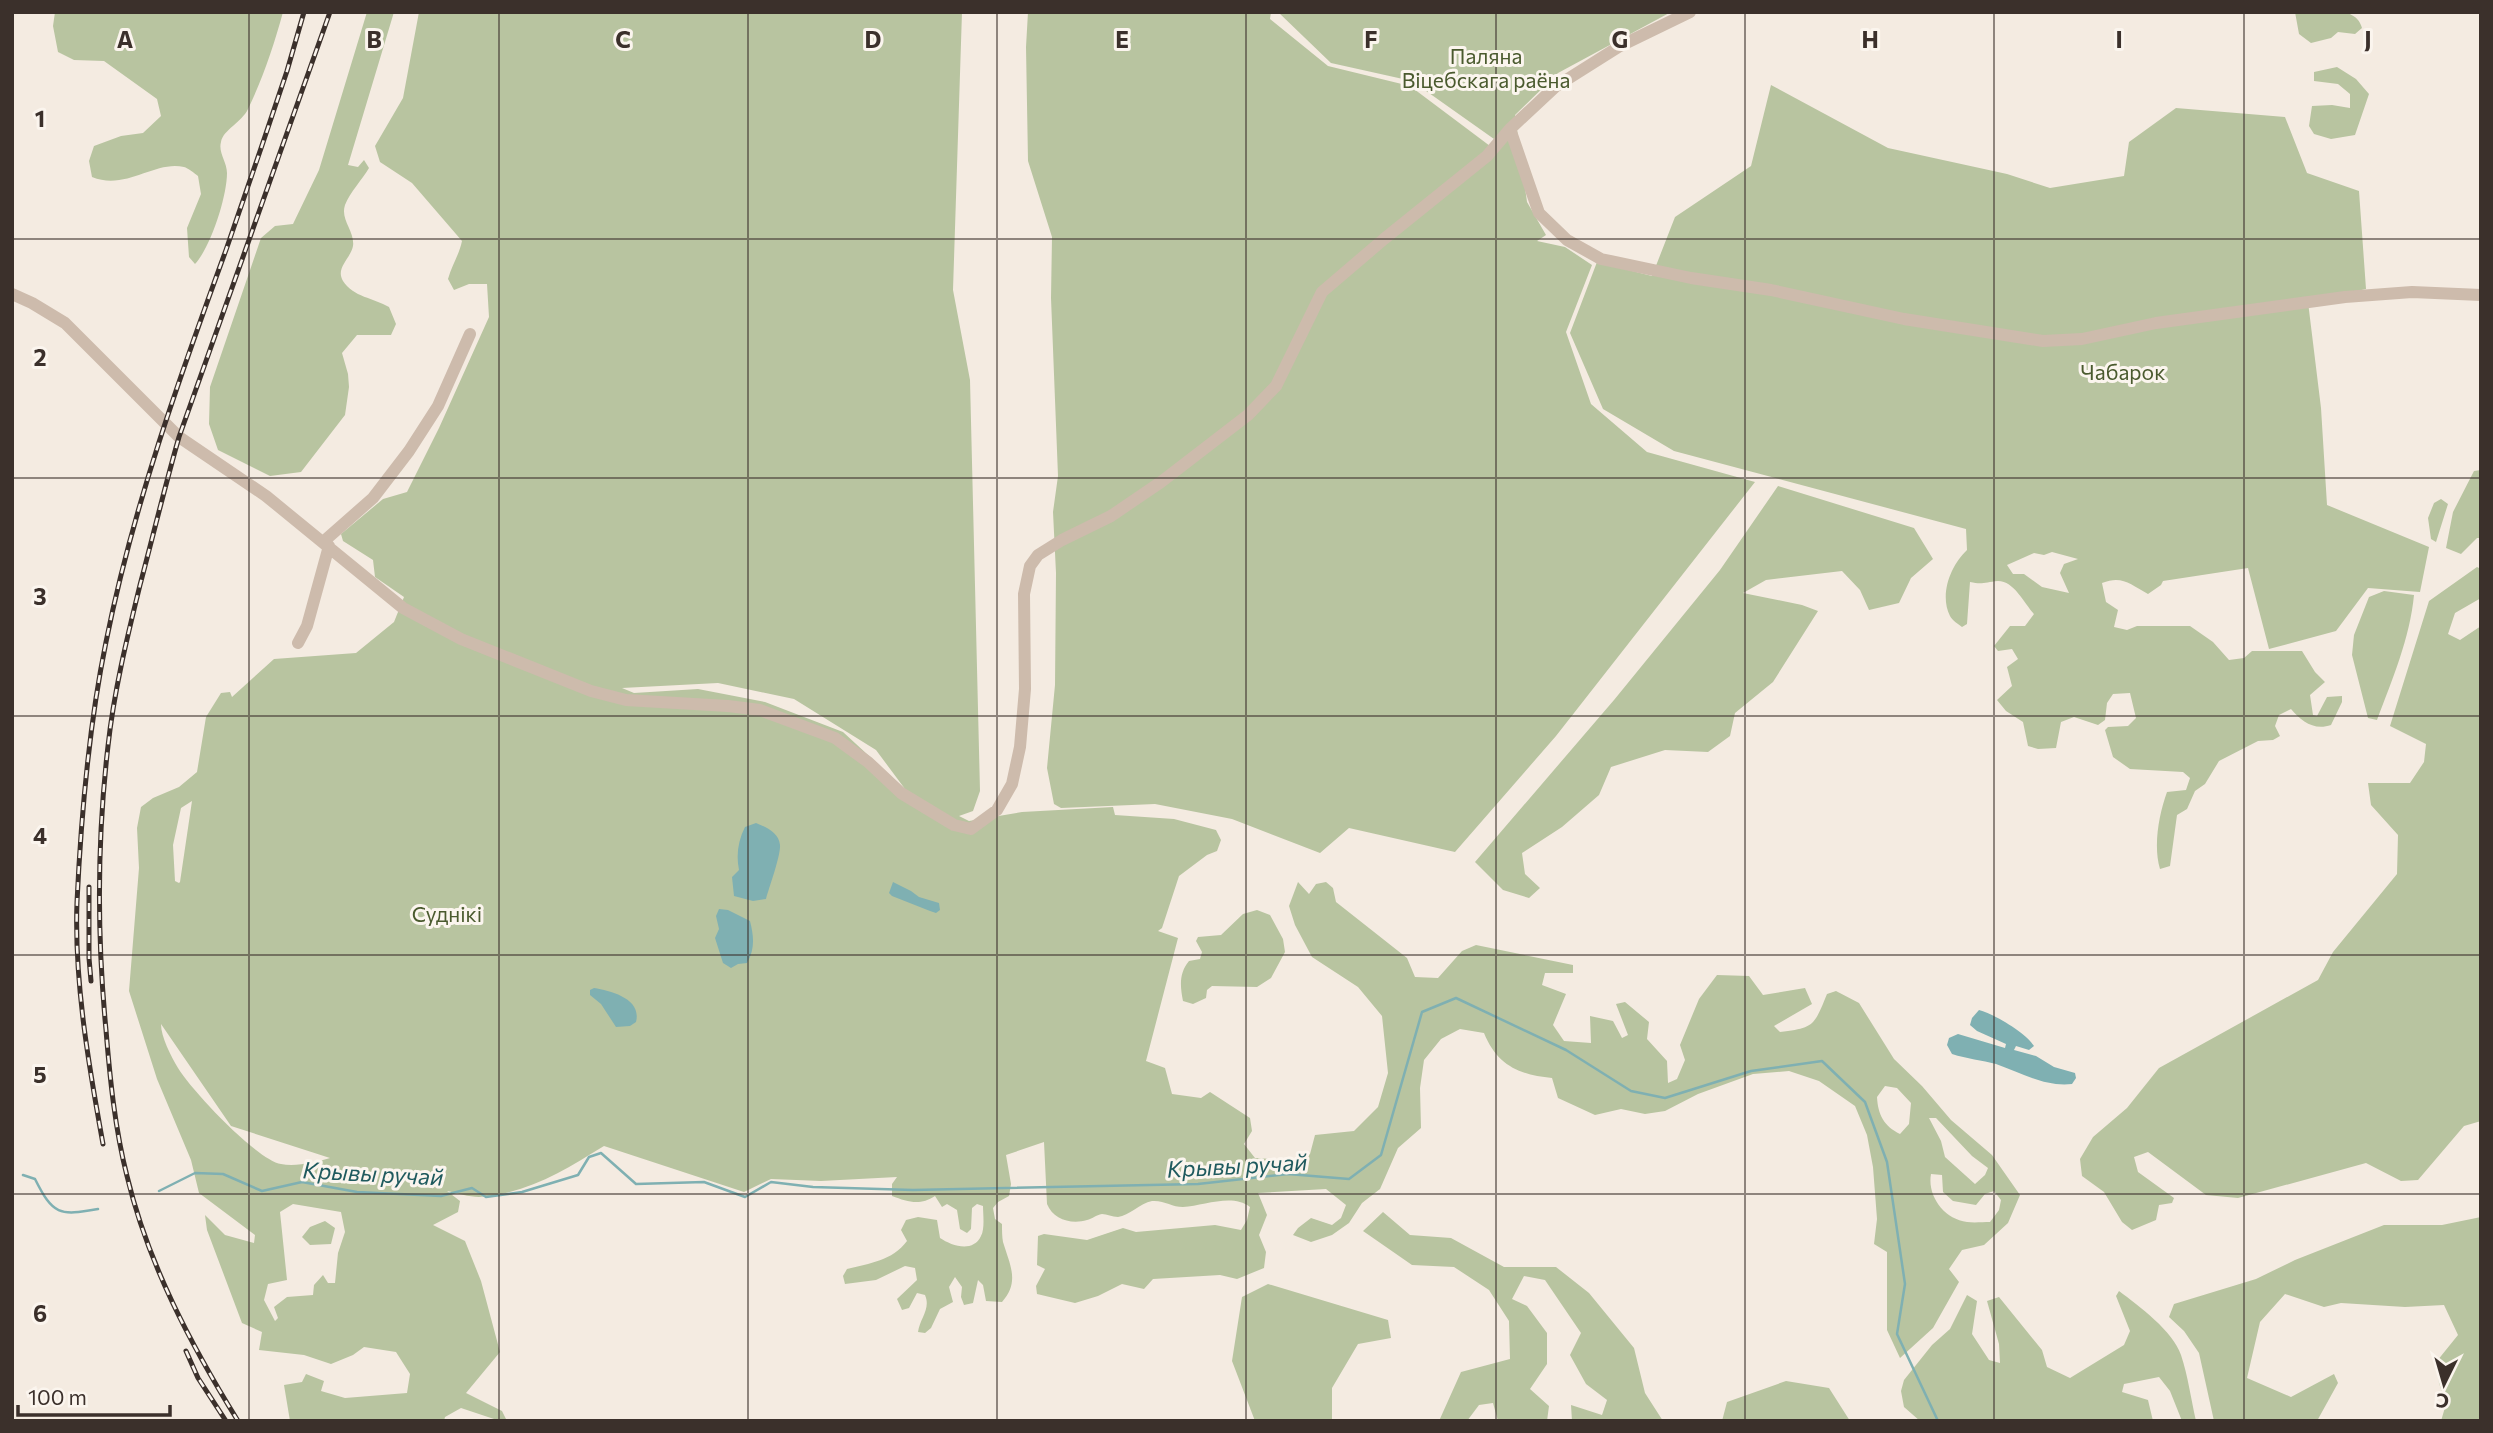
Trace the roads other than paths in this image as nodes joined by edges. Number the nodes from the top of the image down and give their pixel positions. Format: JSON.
{"nodes":[{"id":1,"x":1690,"y":12,"type":"edge"},
{"id":2,"x":1510,"y":130,"type":"junction"},
{"id":3,"x":12,"y":295,"type":"edge"},
{"id":4,"x":2481,"y":295,"type":"edge"},
{"id":5,"x":470,"y":334,"type":"dead end"},
{"id":6,"x":326,"y":544,"type":"junction"},
{"id":7,"x":298,"y":643,"type":"dead end"}],
"edges":[{"from":1,"to":2,"type":"street"},
{"from":2,"to":4,"type":"street"},
{"from":2,"to":6,"type":"street"},
{"from":3,"to":6,"type":"street"},
{"from":5,"to":6,"type":"street"},
{"from":6,"to":7,"type":"street"}]}
